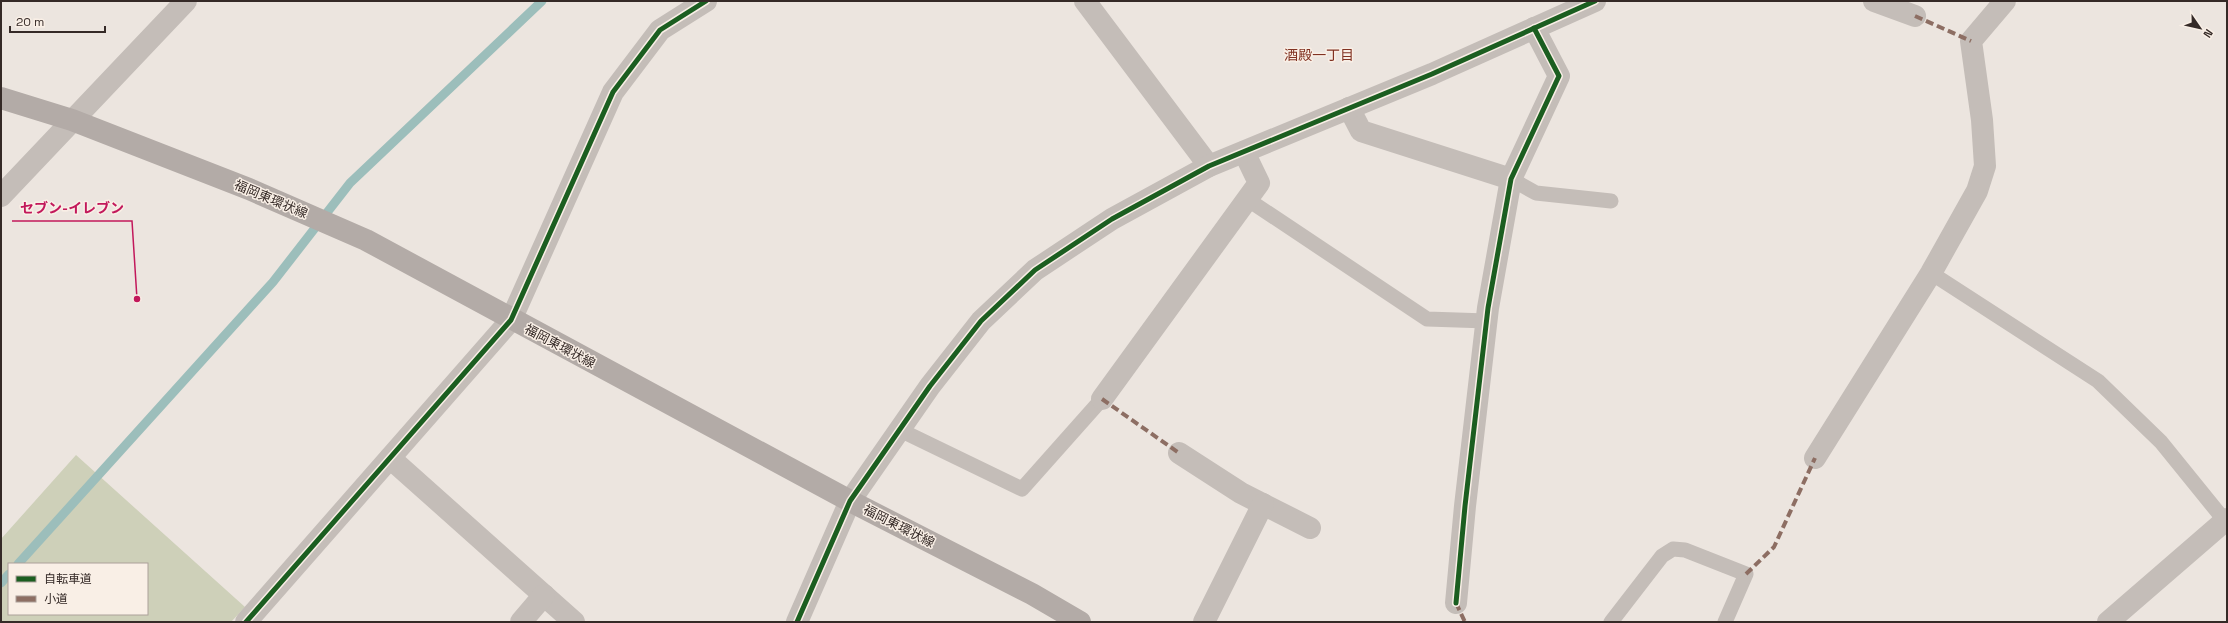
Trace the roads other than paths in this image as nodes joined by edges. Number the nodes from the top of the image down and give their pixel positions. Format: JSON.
{"nodes":[{"id":1,"x":186,"y":1,"type":"edge"},
{"id":2,"x":706,"y":1,"type":"edge"},
{"id":3,"x":1085,"y":1,"type":"edge"},
{"id":4,"x":1595,"y":1,"type":"edge"},
{"id":5,"x":1874,"y":1,"type":"edge"},
{"id":6,"x":2005,"y":1,"type":"edge"},
{"id":7,"x":1915,"y":16,"type":"dead end"},
{"id":8,"x":1534,"y":28,"type":"junction"},
{"id":9,"x":1,"y":98,"type":"edge"},
{"id":10,"x":1349,"y":108,"type":"junction"},
{"id":11,"x":72,"y":120,"type":"junction"},
{"id":12,"x":1244,"y":152,"type":"junction"},
{"id":13,"x":1209,"y":166,"type":"junction"},
{"id":14,"x":1511,"y":179,"type":"junction"},
{"id":15,"x":1,"y":196,"type":"edge"},
{"id":16,"x":1248,"y":199,"type":"junction"},
{"id":17,"x":1611,"y":201,"type":"dead end"},
{"id":18,"x":1931,"y":273,"type":"junction"},
{"id":19,"x":511,"y":320,"type":"junction"},
{"id":20,"x":1487,"y":321,"type":"junction"},
{"id":21,"x":1102,"y":399,"type":"joint"},
{"id":22,"x":900,"y":430,"type":"junction"},
{"id":23,"x":1179,"y":453,"type":"dead end"},
{"id":24,"x":390,"y":458,"type":"junction"},
{"id":25,"x":1815,"y":458,"type":"dead end"},
{"id":26,"x":850,"y":501,"type":"junction"},
{"id":27,"x":1263,"y":504,"type":"junction"},
{"id":28,"x":2226,"y":521,"type":"edge"},
{"id":29,"x":1310,"y":528,"type":"dead end"},
{"id":30,"x":544,"y":595,"type":"junction"},
{"id":31,"x":1456,"y":603,"type":"dead end"},
{"id":32,"x":246,"y":622,"type":"edge"},
{"id":33,"x":521,"y":622,"type":"edge"},
{"id":34,"x":574,"y":622,"type":"edge"},
{"id":35,"x":797,"y":622,"type":"edge"},
{"id":36,"x":1080,"y":622,"type":"edge"},
{"id":37,"x":1204,"y":622,"type":"edge"},
{"id":38,"x":1611,"y":622,"type":"edge"},
{"id":39,"x":1725,"y":622,"type":"edge"},
{"id":40,"x":2108,"y":622,"type":"edge"}],
"edges":[{"from":1,"to":11,"type":"street"},
{"from":2,"to":19,"type":"street"},
{"from":3,"to":13,"type":"street"},
{"from":4,"to":8,"type":"street"},
{"from":5,"to":7,"type":"street"},
{"from":6,"to":18,"type":"street"},
{"from":8,"to":10,"type":"street"},
{"from":8,"to":14,"type":"street"},
{"from":9,"to":11,"type":"main road","name":"福岡東環状線"},
{"from":10,"to":12,"type":"street"},
{"from":10,"to":14,"type":"street"},
{"from":11,"to":15,"type":"street"},
{"from":11,"to":19,"type":"main road","name":"福岡東環状線"},
{"from":12,"to":13,"type":"street"},
{"from":12,"to":16,"type":"street"},
{"from":13,"to":22,"type":"street"},
{"from":14,"to":17,"type":"lane"},
{"from":14,"to":20,"type":"street"},
{"from":16,"to":20,"type":"lane"},
{"from":16,"to":21,"type":"street"},
{"from":18,"to":25,"type":"street"},
{"from":18,"to":28,"type":"lane"},
{"from":19,"to":24,"type":"street"},
{"from":19,"to":26,"type":"main road","name":"福岡東環状線"},
{"from":20,"to":31,"type":"street"},
{"from":21,"to":22,"type":"lane"},
{"from":22,"to":26,"type":"street"},
{"from":23,"to":27,"type":"street"},
{"from":24,"to":30,"type":"street"},
{"from":24,"to":32,"type":"street"},
{"from":26,"to":35,"type":"street"},
{"from":26,"to":36,"type":"main road","name":"福岡東環状線"},
{"from":27,"to":29,"type":"street"},
{"from":27,"to":37,"type":"street"},
{"from":28,"to":40,"type":"street"},
{"from":30,"to":33,"type":"street"},
{"from":30,"to":34,"type":"street"},
{"from":38,"to":39,"type":"lane"}]}
